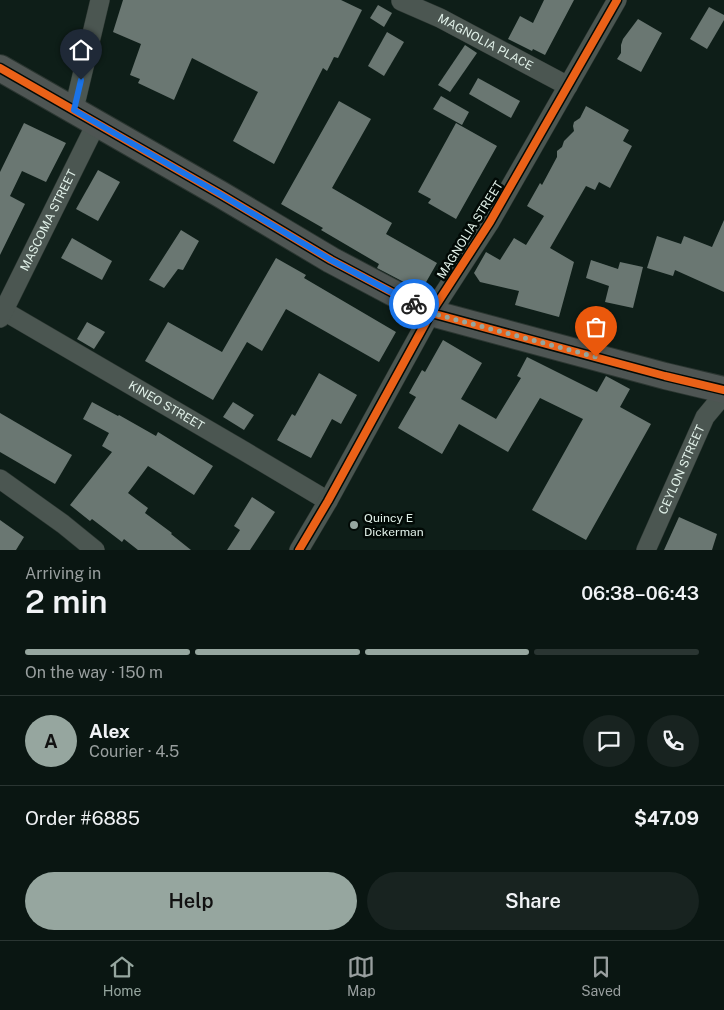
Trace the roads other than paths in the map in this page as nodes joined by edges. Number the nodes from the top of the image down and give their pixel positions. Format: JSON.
{"nodes":[{"id":1,"x":100,"y":0,"type":"edge"},
{"id":2,"x":617,"y":0,"type":"edge"},
{"id":3,"x":401,"y":1,"type":"edge"},
{"id":4,"x":0,"y":68,"type":"edge"},
{"id":5,"x":568,"y":86,"type":"junction"},
{"id":6,"x":74,"y":110,"type":"junction"},
{"id":7,"x":97,"y":122,"type":"junction"},
{"id":8,"x":431,"y":313,"type":"junction"},
{"id":9,"x":2,"y":314,"type":"edge"},
{"id":10,"x":724,"y":390,"type":"edge"},
{"id":11,"x":724,"y":394,"type":"edge"},
{"id":12,"x":0,"y":479,"type":"edge"},
{"id":13,"x":328,"y":501,"type":"junction"},
{"id":14,"x":95,"y":550,"type":"edge"},
{"id":15,"x":298,"y":550,"type":"edge"},
{"id":16,"x":646,"y":550,"type":"edge"}],
"edges":[{"from":1,"to":6,"type":"street"},
{"from":2,"to":5,"type":"street","name":"MAGNOLIA STREET"},
{"from":3,"to":5,"type":"street","name":"MAGNOLIA PLACE"},
{"from":4,"to":6,"type":"main road"},
{"from":5,"to":8,"type":"street","name":"MAGNOLIA STREET"},
{"from":6,"to":7,"type":"main road"},
{"from":7,"to":8,"type":"main road"},
{"from":7,"to":9,"type":"street","name":"MASCOMA STREET"},
{"from":8,"to":10,"type":"main road"},
{"from":8,"to":13,"type":"street","name":"MAGNOLIA STREET"},
{"from":9,"to":13,"type":"street","name":"KINEO STREET"},
{"from":11,"to":16,"type":"street","name":"CEYLON STREET"},
{"from":12,"to":14,"type":"street"},
{"from":13,"to":15,"type":"street","name":"MAGNOLIA STREET"}]}
